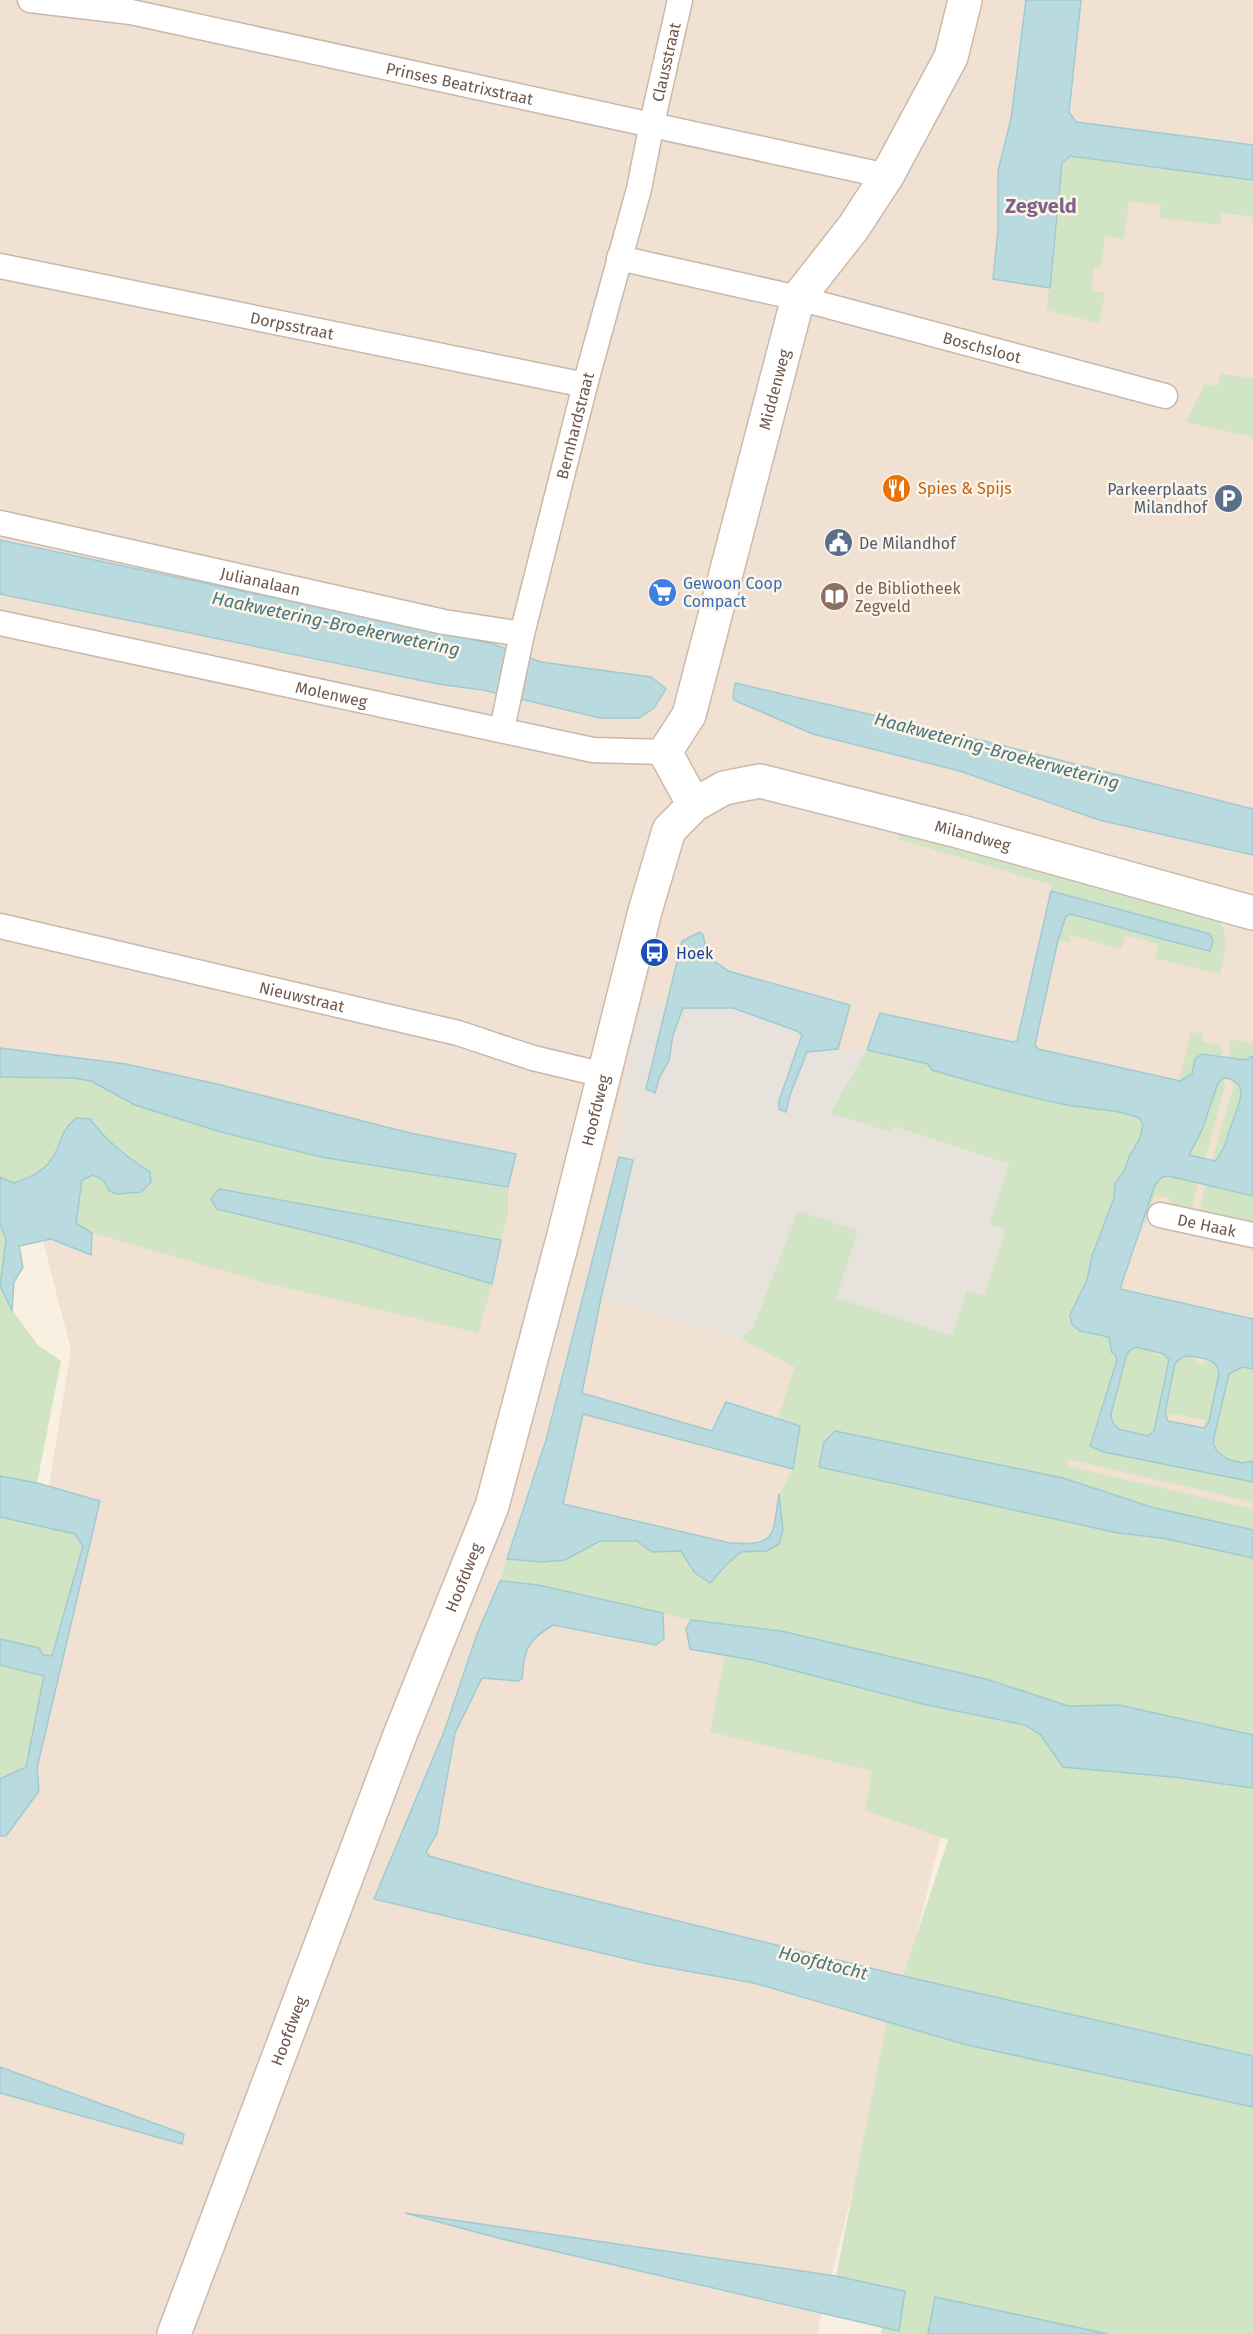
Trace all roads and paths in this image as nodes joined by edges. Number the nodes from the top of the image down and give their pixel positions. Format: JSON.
{"nodes":[{"id":1,"x":30,"y":0,"type":"edge"},
{"id":2,"x":680,"y":0,"type":"edge"},
{"id":3,"x":965,"y":0,"type":"edge"},
{"id":4,"x":133,"y":6,"type":"edge"},
{"id":5,"x":651,"y":123,"type":"junction"},
{"id":6,"x":887,"y":176,"type":"junction"},
{"id":7,"x":619,"y":258,"type":"junction"},
{"id":8,"x":0,"y":266,"type":"edge"},
{"id":9,"x":798,"y":298,"type":"junction"},
{"id":10,"x":585,"y":385,"type":"junction"},
{"id":11,"x":1165,"y":396,"type":"dead end"},
{"id":12,"x":0,"y":524,"type":"edge"},
{"id":13,"x":0,"y":623,"type":"edge"},
{"id":14,"x":521,"y":639,"type":"junction"},
{"id":15,"x":502,"y":723,"type":"junction"},
{"id":16,"x":665,"y":752,"type":"junction"},
{"id":17,"x":694,"y":805,"type":"junction"},
{"id":18,"x":1253,"y":913,"type":"edge"},
{"id":19,"x":0,"y":926,"type":"edge"},
{"id":20,"x":604,"y":1075,"type":"junction"},
{"id":21,"x":1160,"y":1215,"type":"dead end"},
{"id":22,"x":1253,"y":1235,"type":"edge"},
{"id":23,"x":174,"y":2334,"type":"edge"}],
"edges":[{"from":1,"to":4,"type":"street","name":"Prinses Beatrixstraat"},
{"from":2,"to":5,"type":"street","name":"Clausstraat"},
{"from":3,"to":6,"type":"street","name":"Middenweg"},
{"from":4,"to":5,"type":"street","name":"Prinses Beatrixstraat"},
{"from":5,"to":6,"type":"street","name":"Prinses Beatrixstraat"},
{"from":5,"to":7,"type":"street","name":"Bernhardstraat"},
{"from":6,"to":9,"type":"street","name":"Middenweg"},
{"from":7,"to":9,"type":"street","name":"Boschsloot"},
{"from":7,"to":10,"type":"street","name":"Bernhardstraat"},
{"from":8,"to":10,"type":"street","name":"Dorpsstraat"},
{"from":9,"to":11,"type":"street","name":"Boschsloot"},
{"from":9,"to":16,"type":"street","name":"Middenweg"},
{"from":10,"to":14,"type":"street","name":"Bernhardstraat"},
{"from":12,"to":14,"type":"street","name":"Julianalaan"},
{"from":13,"to":15,"type":"street","name":"Molenweg"},
{"from":14,"to":15,"type":"street","name":"Bernhardstraat"},
{"from":15,"to":16,"type":"street","name":"Molenweg"},
{"from":16,"to":17,"type":"street"},
{"from":17,"to":18,"type":"street","name":"Milandweg"},
{"from":17,"to":20,"type":"street","name":"Hoofdweg"},
{"from":19,"to":20,"type":"street","name":"Nieuwstraat"},
{"from":20,"to":23,"type":"street","name":"Hoofdweg"},
{"from":21,"to":22,"type":"street","name":"De Haak"}]}
